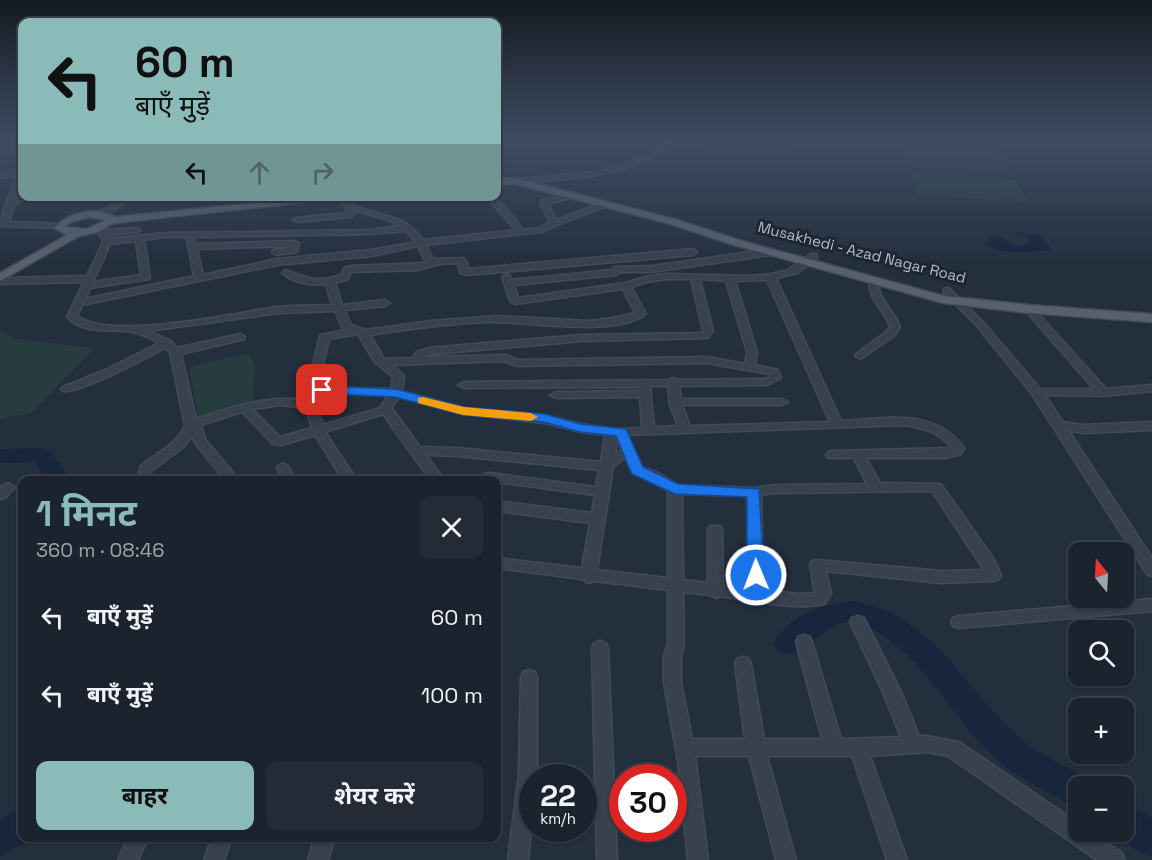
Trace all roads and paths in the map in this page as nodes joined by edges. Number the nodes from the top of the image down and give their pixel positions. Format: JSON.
{"nodes":[{"id":1,"x":523,"y":180,"type":"edge"},
{"id":2,"x":516,"y":181,"type":"junction"},
{"id":3,"x":501,"y":182,"type":"edge"},
{"id":4,"x":18,"y":183,"type":"edge"},
{"id":5,"x":570,"y":195,"type":"junction"},
{"id":6,"x":18,"y":200,"type":"edge"},
{"id":7,"x":123,"y":201,"type":"edge"},
{"id":8,"x":299,"y":201,"type":"edge"},
{"id":9,"x":341,"y":201,"type":"edge"},
{"id":10,"x":492,"y":201,"type":"edge"},
{"id":11,"x":9,"y":205,"type":"junction"},
{"id":12,"x":605,"y":205,"type":"junction"},
{"id":13,"x":349,"y":211,"type":"junction"},
{"id":14,"x":100,"y":214,"type":"junction"},
{"id":15,"x":297,"y":219,"type":"dead end"},
{"id":16,"x":111,"y":220,"type":"junction"},
{"id":17,"x":674,"y":222,"type":"junction"},
{"id":18,"x":554,"y":223,"type":"junction"},
{"id":19,"x":2,"y":224,"type":"edge"},
{"id":20,"x":59,"y":226,"type":"junction"},
{"id":21,"x":409,"y":228,"type":"junction"},
{"id":22,"x":346,"y":231,"type":"junction"},
{"id":23,"x":280,"y":232,"type":"junction"},
{"id":24,"x":74,"y":233,"type":"junction"},
{"id":25,"x":522,"y":233,"type":"junction"},
{"id":26,"x":103,"y":234,"type":"junction"},
{"id":27,"x":142,"y":234,"type":"junction"},
{"id":28,"x":190,"y":234,"type":"junction"},
{"id":29,"x":275,"y":242,"type":"junction"},
{"id":30,"x":421,"y":243,"type":"junction"},
{"id":31,"x":192,"y":247,"type":"junction"},
{"id":32,"x":276,"y":252,"type":"dead end"},
{"id":33,"x":693,"y":252,"type":"dead end"},
{"id":34,"x":771,"y":252,"type":"junction"},
{"id":35,"x":647,"y":258,"type":"junction"},
{"id":36,"x":810,"y":259,"type":"junction"},
{"id":37,"x":435,"y":263,"type":"junction"},
{"id":38,"x":503,"y":270,"type":"junction"},
{"id":39,"x":0,"y":273,"type":"edge"},
{"id":40,"x":286,"y":273,"type":"dead end"},
{"id":41,"x":655,"y":274,"type":"junction"},
{"id":42,"x":770,"y":276,"type":"junction"},
{"id":43,"x":146,"y":277,"type":"junction"},
{"id":44,"x":729,"y":277,"type":"junction"},
{"id":45,"x":695,"y":278,"type":"junction"},
{"id":46,"x":0,"y":279,"type":"edge"},
{"id":47,"x":199,"y":279,"type":"junction"},
{"id":48,"x":874,"y":280,"type":"junction"},
{"id":49,"x":330,"y":281,"type":"junction"},
{"id":50,"x":86,"y":282,"type":"junction"},
{"id":51,"x":510,"y":283,"type":"junction"},
{"id":52,"x":626,"y":286,"type":"junction"},
{"id":53,"x":148,"y":287,"type":"junction"},
{"id":54,"x":948,"y":297,"type":"junction"},
{"id":55,"x":78,"y":303,"type":"junction"},
{"id":56,"x":385,"y":303,"type":"dead end"},
{"id":57,"x":339,"y":308,"type":"junction"},
{"id":58,"x":1029,"y":309,"type":"junction"},
{"id":59,"x":1152,"y":309,"type":"edge"},
{"id":60,"x":1152,"y":318,"type":"edge"},
{"id":61,"x":525,"y":319,"type":"junction"},
{"id":62,"x":135,"y":329,"type":"junction"},
{"id":63,"x":359,"y":332,"type":"junction"},
{"id":64,"x":240,"y":337,"type":"dead end"},
{"id":65,"x":531,"y":342,"type":"junction"},
{"id":66,"x":171,"y":347,"type":"junction"},
{"id":67,"x":860,"y":356,"type":"dead end"},
{"id":68,"x":381,"y":362,"type":"junction"},
{"id":69,"x":414,"y":362,"type":"junction"},
{"id":70,"x":749,"y":369,"type":"junction"},
{"id":71,"x":673,"y":381,"type":"junction"},
{"id":72,"x":464,"y":385,"type":"dead end"},
{"id":73,"x":645,"y":388,"type":"junction"},
{"id":74,"x":1152,"y":388,"type":"edge"},
{"id":75,"x":67,"y":389,"type":"dead end"},
{"id":76,"x":1037,"y":392,"type":"junction"},
{"id":77,"x":396,"y":393,"type":"junction"},
{"id":78,"x":1103,"y":393,"type":"junction"},
{"id":79,"x":556,"y":395,"type":"dead end"},
{"id":80,"x":676,"y":402,"type":"junction"},
{"id":81,"x":782,"y":402,"type":"dead end"},
{"id":82,"x":305,"y":404,"type":"junction"},
{"id":83,"x":245,"y":408,"type":"junction"},
{"id":84,"x":384,"y":410,"type":"junction"},
{"id":85,"x":193,"y":424,"type":"junction"},
{"id":86,"x":837,"y":425,"type":"junction"},
{"id":87,"x":1057,"y":425,"type":"junction"},
{"id":88,"x":1152,"y":426,"type":"edge"},
{"id":89,"x":685,"y":430,"type":"junction"},
{"id":90,"x":319,"y":431,"type":"junction"},
{"id":91,"x":616,"y":432,"type":"junction"},
{"id":92,"x":648,"y":432,"type":"junction"},
{"id":93,"x":415,"y":451,"type":"junction"},
{"id":94,"x":629,"y":453,"type":"junction"},
{"id":95,"x":858,"y":454,"type":"junction"},
{"id":96,"x":832,"y":455,"type":"dead end"},
{"id":97,"x":605,"y":466,"type":"junction"},
{"id":98,"x":283,"y":467,"type":"dead end"},
{"id":99,"x":145,"y":476,"type":"edge"},
{"id":100,"x":229,"y":476,"type":"edge"},
{"id":101,"x":286,"y":476,"type":"edge"},
{"id":102,"x":347,"y":476,"type":"edge"},
{"id":103,"x":433,"y":476,"type":"edge"},
{"id":104,"x":501,"y":479,"type":"edge"},
{"id":105,"x":675,"y":489,"type":"junction"},
{"id":106,"x":877,"y":489,"type":"junction"},
{"id":107,"x":602,"y":492,"type":"junction"},
{"id":108,"x":754,"y":492,"type":"junction"},
{"id":109,"x":501,"y":507,"type":"edge"},
{"id":110,"x":598,"y":519,"type":"junction"},
{"id":111,"x":715,"y":529,"type":"dead end"},
{"id":112,"x":501,"y":565,"type":"edge"},
{"id":113,"x":1152,"y":570,"type":"edge"},
{"id":114,"x":588,"y":577,"type":"junction"},
{"id":115,"x":677,"y":586,"type":"junction"},
{"id":116,"x":716,"y":592,"type":"junction"},
{"id":117,"x":756,"y":596,"type":"junction"},
{"id":118,"x":1152,"y":605,"type":"edge"},
{"id":119,"x":858,"y":622,"type":"dead end"},
{"id":120,"x":959,"y":622,"type":"dead end"},
{"id":121,"x":804,"y":642,"type":"dead end"},
{"id":122,"x":600,"y":648,"type":"dead end"},
{"id":123,"x":743,"y":663,"type":"dead end"},
{"id":124,"x":529,"y":676,"type":"dead end"},
{"id":125,"x":913,"y":746,"type":"junction"},
{"id":126,"x":685,"y":747,"type":"junction"},
{"id":127,"x":834,"y":748,"type":"junction"},
{"id":128,"x":858,"y":748,"type":"junction"},
{"id":129,"x":756,"y":749,"type":"junction"},
{"id":130,"x":136,"y":842,"type":"edge"},
{"id":131,"x":220,"y":842,"type":"edge"},
{"id":132,"x":323,"y":842,"type":"edge"},
{"id":133,"x":128,"y":860,"type":"edge"},
{"id":134,"x":214,"y":860,"type":"edge"},
{"id":135,"x":318,"y":860,"type":"edge"},
{"id":136,"x":518,"y":860,"type":"edge"},
{"id":137,"x":607,"y":860,"type":"edge"},
{"id":138,"x":698,"y":860,"type":"edge"},
{"id":139,"x":786,"y":860,"type":"edge"},
{"id":140,"x":897,"y":860,"type":"edge"},
{"id":141,"x":1115,"y":860,"type":"edge"}],
"edges":[{"from":1,"to":2,"type":"street"},
{"from":2,"to":3,"type":"main road"},
{"from":2,"to":5,"type":"main road"},
{"from":4,"to":11,"type":"street"},
{"from":5,"to":12,"type":"main road"},
{"from":5,"to":18,"type":"street"},
{"from":6,"to":11,"type":"street"},
{"from":7,"to":14,"type":"street"},
{"from":8,"to":16,"type":"main road"},
{"from":9,"to":13,"type":"street"},
{"from":10,"to":25,"type":"street"},
{"from":11,"to":19,"type":"street"},
{"from":12,"to":17,"type":"main road"},
{"from":12,"to":18,"type":"street"},
{"from":13,"to":15,"type":"street"},
{"from":13,"to":21,"type":"street"},
{"from":13,"to":22,"type":"street"},
{"from":14,"to":16,"type":"main road"},
{"from":14,"to":20,"type":"main road"},
{"from":16,"to":26,"type":"main road"},
{"from":17,"to":34,"type":"main road"},
{"from":17,"to":36,"type":"main road","name":"Musakhedi - Azad Nagar Road"},
{"from":18,"to":25,"type":"street"},
{"from":19,"to":20,"type":"street"},
{"from":20,"to":24,"type":"main road"},
{"from":21,"to":22,"type":"street"},
{"from":21,"to":30,"type":"street"},
{"from":22,"to":23,"type":"street"},
{"from":23,"to":28,"type":"street"},
{"from":23,"to":29,"type":"street"},
{"from":24,"to":26,"type":"main road"},
{"from":24,"to":39,"type":"main road"},
{"from":24,"to":46,"type":"main road"},
{"from":25,"to":30,"type":"street"},
{"from":26,"to":27,"type":"street"},
{"from":26,"to":50,"type":"street"},
{"from":27,"to":28,"type":"street"},
{"from":27,"to":43,"type":"street"},
{"from":28,"to":31,"type":"street"},
{"from":29,"to":31,"type":"street"},
{"from":29,"to":32,"type":"street"},
{"from":30,"to":37,"type":"street"},
{"from":30,"to":47,"type":"street"},
{"from":31,"to":47,"type":"street"},
{"from":33,"to":35,"type":"street"},
{"from":34,"to":36,"type":"main road"},
{"from":34,"to":41,"type":"street"},
{"from":35,"to":38,"type":"street"},
{"from":35,"to":41,"type":"street"},
{"from":36,"to":42,"type":"street"},
{"from":36,"to":48,"type":"main road"},
{"from":36,"to":54,"type":"main road","name":"Musakhedi - Azad Nagar Road"},
{"from":37,"to":38,"type":"street"},
{"from":37,"to":49,"type":"street"},
{"from":38,"to":51,"type":"street"},
{"from":40,"to":49,"type":"street"},
{"from":41,"to":45,"type":"street"},
{"from":41,"to":51,"type":"street"},
{"from":41,"to":52,"type":"street"},
{"from":42,"to":44,"type":"street"},
{"from":42,"to":86,"type":"street"},
{"from":43,"to":50,"type":"street"},
{"from":43,"to":53,"type":"street"},
{"from":44,"to":45,"type":"street"},
{"from":44,"to":70,"type":"street"},
{"from":45,"to":65,"type":"street"},
{"from":46,"to":50,"type":"street"},
{"from":47,"to":53,"type":"street"},
{"from":48,"to":54,"type":"main road"},
{"from":48,"to":67,"type":"street"},
{"from":49,"to":57,"type":"street"},
{"from":50,"to":55,"type":"street"},
{"from":51,"to":52,"type":"street"},
{"from":52,"to":61,"type":"street"},
{"from":53,"to":55,"type":"street"},
{"from":54,"to":58,"type":"main road"},
{"from":54,"to":59,"type":"main road","name":"Musakhedi - Azad Nagar Road"},
{"from":54,"to":76,"type":"street"},
{"from":55,"to":62,"type":"street"},
{"from":56,"to":57,"type":"street"},
{"from":57,"to":62,"type":"street"},
{"from":57,"to":63,"type":"street"},
{"from":58,"to":60,"type":"main road"},
{"from":58,"to":78,"type":"street"},
{"from":61,"to":63,"type":"street"},
{"from":61,"to":65,"type":"street"},
{"from":62,"to":66,"type":"street"},
{"from":63,"to":68,"type":"street"},
{"from":63,"to":82,"type":"street"},
{"from":64,"to":66,"type":"street"},
{"from":65,"to":69,"type":"street"},
{"from":66,"to":75,"type":"street"},
{"from":66,"to":85,"type":"street"},
{"from":68,"to":69,"type":"street"},
{"from":68,"to":77,"type":"street"},
{"from":69,"to":70,"type":"street"},
{"from":70,"to":71,"type":"street"},
{"from":71,"to":73,"type":"street"},
{"from":71,"to":80,"type":"street"},
{"from":72,"to":73,"type":"street"},
{"from":73,"to":79,"type":"street"},
{"from":73,"to":92,"type":"street"},
{"from":74,"to":78,"type":"street"},
{"from":76,"to":78,"type":"street"},
{"from":76,"to":87,"type":"street"},
{"from":77,"to":82,"type":"street"},
{"from":77,"to":84,"type":"street"},
{"from":77,"to":91,"type":"street"},
{"from":80,"to":81,"type":"street"},
{"from":80,"to":89,"type":"street"},
{"from":82,"to":83,"type":"street"},
{"from":82,"to":90,"type":"street"},
{"from":83,"to":85,"type":"street"},
{"from":83,"to":90,"type":"street"},
{"from":84,"to":90,"type":"street"},
{"from":84,"to":93,"type":"street"},
{"from":85,"to":99,"type":"street"},
{"from":85,"to":100,"type":"street"},
{"from":86,"to":89,"type":"street"},
{"from":86,"to":95,"type":"street"},
{"from":87,"to":88,"type":"street"},
{"from":87,"to":113,"type":"street"},
{"from":89,"to":92,"type":"street"},
{"from":90,"to":102,"type":"street"},
{"from":91,"to":92,"type":"street"},
{"from":91,"to":94,"type":"street"},
{"from":91,"to":97,"type":"street"},
{"from":93,"to":97,"type":"street"},
{"from":93,"to":103,"type":"street"},
{"from":94,"to":97,"type":"street"},
{"from":94,"to":105,"type":"street"},
{"from":95,"to":96,"type":"street"},
{"from":95,"to":106,"type":"street"},
{"from":97,"to":107,"type":"street"},
{"from":98,"to":101,"type":"street"},
{"from":104,"to":107,"type":"street"},
{"from":105,"to":108,"type":"street"},
{"from":105,"to":115,"type":"street"},
{"from":106,"to":108,"type":"street"},
{"from":106,"to":117,"type":"street"},
{"from":107,"to":110,"type":"street"},
{"from":108,"to":117,"type":"street"},
{"from":109,"to":110,"type":"street"},
{"from":110,"to":114,"type":"street"},
{"from":111,"to":116,"type":"street"},
{"from":112,"to":114,"type":"street"},
{"from":114,"to":115,"type":"street"},
{"from":115,"to":116,"type":"street"},
{"from":115,"to":126,"type":"street"},
{"from":116,"to":117,"type":"street"},
{"from":118,"to":120,"type":"street"},
{"from":119,"to":125,"type":"street"},
{"from":121,"to":127,"type":"street"},
{"from":122,"to":137,"type":"street"},
{"from":123,"to":129,"type":"street"},
{"from":124,"to":136,"type":"street"},
{"from":125,"to":128,"type":"street"},
{"from":125,"to":141,"type":"street"},
{"from":126,"to":129,"type":"street"},
{"from":126,"to":138,"type":"street"},
{"from":127,"to":128,"type":"street"},
{"from":127,"to":129,"type":"street"},
{"from":128,"to":140,"type":"street"},
{"from":129,"to":139,"type":"street"},
{"from":130,"to":133,"type":"street"},
{"from":131,"to":134,"type":"street"},
{"from":132,"to":135,"type":"street"}]}
